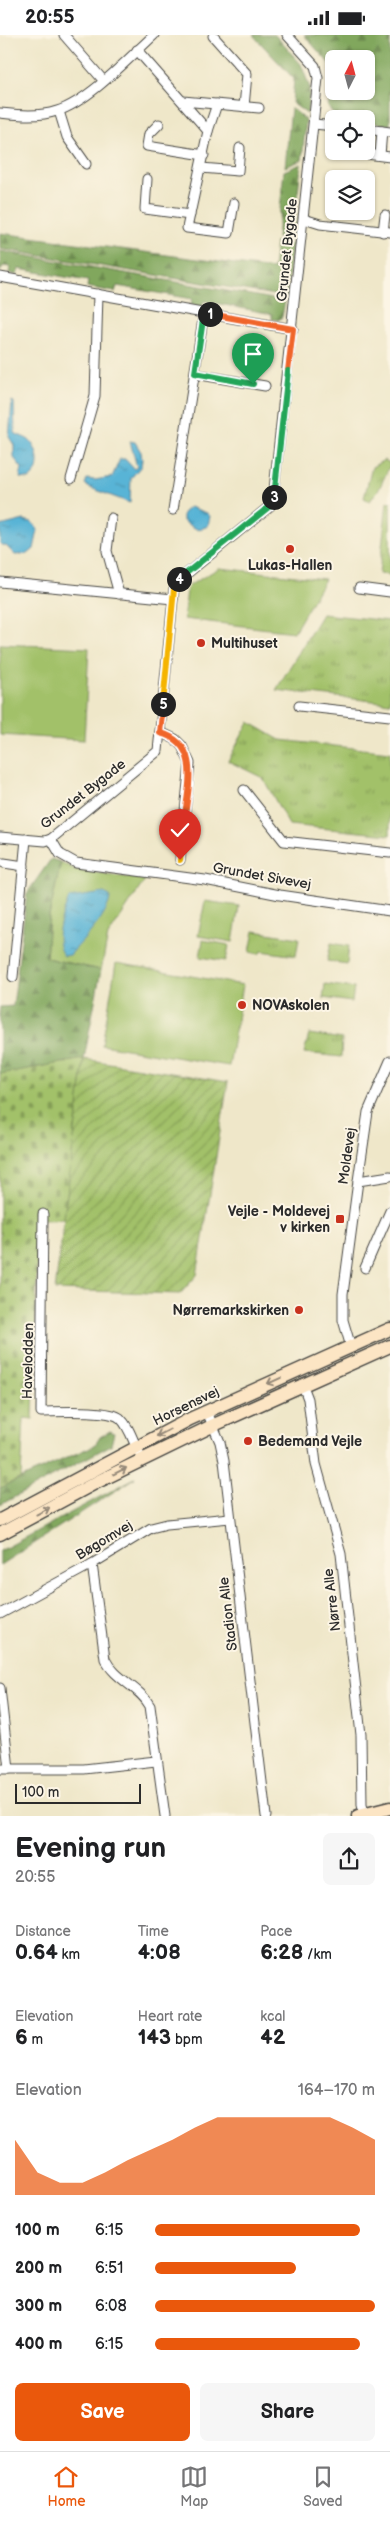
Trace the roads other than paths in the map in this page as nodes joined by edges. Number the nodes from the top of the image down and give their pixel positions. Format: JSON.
{"nodes":[{"id":1,"x":64,"y":35,"type":"edge"},
{"id":2,"x":154,"y":35,"type":"edge"},
{"id":3,"x":287,"y":35,"type":"edge"},
{"id":4,"x":213,"y":36,"type":"edge"},
{"id":5,"x":137,"y":50,"type":"junction"},
{"id":6,"x":104,"y":80,"type":"junction"},
{"id":7,"x":183,"y":101,"type":"junction"},
{"id":8,"x":217,"y":104,"type":"junction"},
{"id":9,"x":244,"y":107,"type":"junction"},
{"id":10,"x":260,"y":108,"type":"dead end"},
{"id":11,"x":59,"y":111,"type":"junction"},
{"id":12,"x":0,"y":113,"type":"edge"},
{"id":13,"x":159,"y":124,"type":"dead end"},
{"id":14,"x":314,"y":124,"type":"junction"},
{"id":15,"x":325,"y":125,"type":"edge"},
{"id":16,"x":208,"y":131,"type":"junction"},
{"id":17,"x":386,"y":132,"type":"edge"},
{"id":18,"x":240,"y":148,"type":"dead end"},
{"id":19,"x":375,"y":154,"type":"edge"},
{"id":20,"x":204,"y":155,"type":"junction"},
{"id":21,"x":380,"y":155,"type":"junction"},
{"id":22,"x":390,"y":157,"type":"edge"},
{"id":23,"x":86,"y":164,"type":"dead end"},
{"id":24,"x":201,"y":168,"type":"junction"},
{"id":25,"x":147,"y":179,"type":"dead end"},
{"id":26,"x":234,"y":203,"type":"dead end"},
{"id":27,"x":190,"y":215,"type":"junction"},
{"id":28,"x":385,"y":215,"type":"dead end"},
{"id":29,"x":304,"y":219,"type":"junction"},
{"id":30,"x":386,"y":232,"type":"edge"},
{"id":31,"x":0,"y":277,"type":"edge"},
{"id":32,"x":98,"y":295,"type":"junction"},
{"id":33,"x":204,"y":313,"type":"junction"},
{"id":34,"x":293,"y":329,"type":"junction"},
{"id":35,"x":195,"y":373,"type":"junction"},
{"id":36,"x":265,"y":386,"type":"dead end"},
{"id":37,"x":71,"y":479,"type":"dead end"},
{"id":38,"x":172,"y":510,"type":"dead end"},
{"id":39,"x":110,"y":518,"type":"dead end"},
{"id":40,"x":0,"y":582,"type":"edge"},
{"id":41,"x":359,"y":588,"type":"dead end"},
{"id":42,"x":390,"y":592,"type":"edge"},
{"id":43,"x":119,"y":594,"type":"junction"},
{"id":44,"x":173,"y":599,"type":"junction"},
{"id":45,"x":300,"y":706,"type":"dead end"},
{"id":46,"x":390,"y":716,"type":"edge"},
{"id":47,"x":160,"y":733,"type":"junction"},
{"id":48,"x":244,"y":789,"type":"dead end"},
{"id":49,"x":0,"y":837,"type":"edge"},
{"id":50,"x":26,"y":839,"type":"junction"},
{"id":51,"x":51,"y":839,"type":"junction"},
{"id":52,"x":390,"y":853,"type":"edge"},
{"id":53,"x":180,"y":860,"type":"dead end"},
{"id":54,"x":4,"y":863,"type":"dead end"},
{"id":55,"x":24,"y":866,"type":"junction"},
{"id":56,"x":390,"y":911,"type":"edge"},
{"id":57,"x":13,"y":977,"type":"dead end"},
{"id":58,"x":390,"y":1061,"type":"edge"},
{"id":59,"x":390,"y":1176,"type":"edge"},
{"id":60,"x":358,"y":1181,"type":"junction"},
{"id":61,"x":390,"y":1211,"type":"edge"},
{"id":62,"x":43,"y":1214,"type":"dead end"},
{"id":63,"x":364,"y":1268,"type":"dead end"},
{"id":64,"x":390,"y":1329,"type":"edge"},
{"id":65,"x":390,"y":1338,"type":"edge"},
{"id":66,"x":390,"y":1346,"type":"edge"},
{"id":67,"x":351,"y":1347,"type":"junction"},
{"id":68,"x":304,"y":1386,"type":"junction"},
{"id":69,"x":273,"y":1400,"type":"junction"},
{"id":70,"x":207,"y":1411,"type":"junction"},
{"id":71,"x":214,"y":1425,"type":"junction"},
{"id":72,"x":136,"y":1447,"type":"junction"},
{"id":73,"x":142,"y":1460,"type":"junction"},
{"id":74,"x":230,"y":1518,"type":"junction"},
{"id":75,"x":0,"y":1519,"type":"edge"},
{"id":76,"x":0,"y":1533,"type":"edge"},
{"id":77,"x":92,"y":1564,"type":"junction"},
{"id":78,"x":0,"y":1614,"type":"edge"},
{"id":79,"x":0,"y":1688,"type":"edge"},
{"id":80,"x":156,"y":1761,"type":"junction"},
{"id":81,"x":5,"y":1769,"type":"edge"},
{"id":82,"x":390,"y":1808,"type":"edge"},
{"id":83,"x":362,"y":1815,"type":"edge"},
{"id":84,"x":165,"y":1816,"type":"edge"},
{"id":85,"x":266,"y":1816,"type":"edge"}],
"edges":[{"from":1,"to":6,"type":"street"},
{"from":2,"to":5,"type":"street"},
{"from":3,"to":14,"type":"street","name":"Grundet Bygade"},
{"from":4,"to":9,"type":"street"},
{"from":5,"to":6,"type":"street"},
{"from":5,"to":7,"type":"street"},
{"from":6,"to":11,"type":"street"},
{"from":7,"to":8,"type":"street"},
{"from":7,"to":16,"type":"street"},
{"from":8,"to":9,"type":"street"},
{"from":8,"to":16,"type":"street"},
{"from":9,"to":10,"type":"street"},
{"from":11,"to":12,"type":"street"},
{"from":11,"to":23,"type":"street"},
{"from":13,"to":20,"type":"street"},
{"from":14,"to":15,"type":"street"},
{"from":14,"to":29,"type":"street","name":"Grundet Bygade"},
{"from":16,"to":20,"type":"street"},
{"from":17,"to":21,"type":"street"},
{"from":18,"to":24,"type":"street"},
{"from":19,"to":21,"type":"street"},
{"from":20,"to":24,"type":"street"},
{"from":21,"to":22,"type":"street"},
{"from":24,"to":27,"type":"street"},
{"from":25,"to":27,"type":"street"},
{"from":26,"to":27,"type":"street"},
{"from":28,"to":30,"type":"street"},
{"from":29,"to":30,"type":"street"},
{"from":29,"to":34,"type":"street","name":"Grundet Bygade"},
{"from":31,"to":32,"type":"street"},
{"from":32,"to":33,"type":"street"},
{"from":32,"to":37,"type":"street"},
{"from":33,"to":34,"type":"street"},
{"from":33,"to":35,"type":"street"},
{"from":34,"to":44,"type":"street","name":"Grundet Bygade"},
{"from":35,"to":36,"type":"street"},
{"from":35,"to":38,"type":"street"},
{"from":39,"to":43,"type":"street"},
{"from":40,"to":43,"type":"street"},
{"from":41,"to":42,"type":"street"},
{"from":43,"to":44,"type":"street"},
{"from":44,"to":47,"type":"street","name":"Grundet Bygade"},
{"from":45,"to":46,"type":"street"},
{"from":47,"to":51,"type":"street","name":"Grundet Bygade"},
{"from":47,"to":53,"type":"street"},
{"from":48,"to":52,"type":"street"},
{"from":49,"to":50,"type":"street","name":"Grundet Bygade"},
{"from":50,"to":51,"type":"street","name":"Grundet Bygade"},
{"from":50,"to":55,"type":"street"},
{"from":51,"to":56,"type":"street","name":"Grundet Sivevej"},
{"from":54,"to":55,"type":"street"},
{"from":55,"to":57,"type":"street"},
{"from":58,"to":60,"type":"street","name":"Moldevej"},
{"from":59,"to":60,"type":"street"},
{"from":60,"to":67,"type":"street","name":"Moldevej"},
{"from":61,"to":63,"type":"street"},
{"from":62,"to":72,"type":"street","name":"Havelodden"},
{"from":64,"to":67,"type":"main road","name":"Horsensvej"},
{"from":65,"to":67,"type":"main road"},
{"from":66,"to":68,"type":"main road"},
{"from":67,"to":69,"type":"main road"},
{"from":67,"to":70,"type":"main road","name":"Horsensvej","one_way":true},
{"from":68,"to":69,"type":"main road"},
{"from":68,"to":83,"type":"street","name":"Nørre Alle"},
{"from":69,"to":71,"type":"main road"},
{"from":70,"to":71,"type":"street","name":"Stadion Alle"},
{"from":70,"to":72,"type":"main road","name":"Horsensvej","one_way":true},
{"from":71,"to":73,"type":"main road"},
{"from":71,"to":74,"type":"street","name":"Stadion Alle"},
{"from":72,"to":73,"type":"street","name":"Havelodden"},
{"from":72,"to":75,"type":"main road","name":"Horsensvej"},
{"from":76,"to":73,"type":"main road","one_way":true},
{"from":74,"to":77,"type":"street","name":"Bøgomvej"},
{"from":74,"to":85,"type":"street","name":"Stadion Alle"},
{"from":77,"to":78,"type":"street","name":"Bøgomvej"},
{"from":77,"to":80,"type":"street"},
{"from":79,"to":81,"type":"street"},
{"from":80,"to":81,"type":"street"},
{"from":80,"to":84,"type":"street"},
{"from":82,"to":83,"type":"main road"}]}
